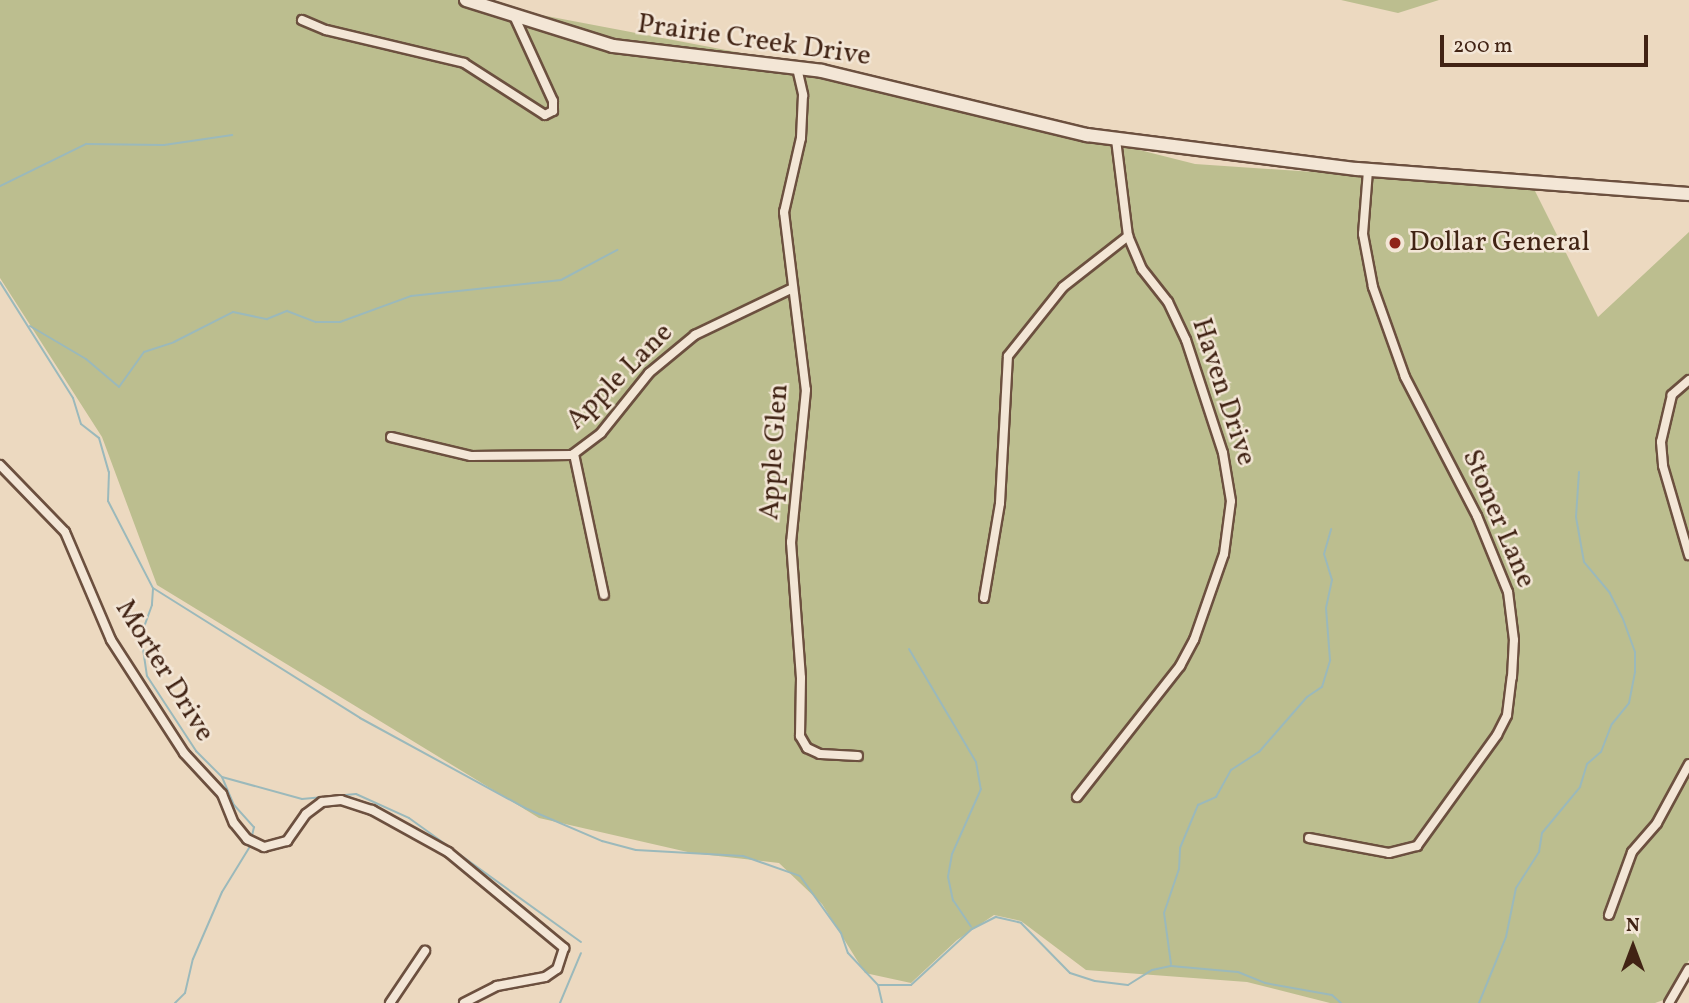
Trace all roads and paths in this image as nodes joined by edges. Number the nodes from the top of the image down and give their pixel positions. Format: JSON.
{"nodes":[{"id":1,"x":466,"y":0,"type":"edge"},
{"id":2,"x":514,"y":16,"type":"junction"},
{"id":3,"x":302,"y":20,"type":"dead end"},
{"id":4,"x":797,"y":68,"type":"junction"},
{"id":5,"x":1116,"y":139,"type":"junction"},
{"id":6,"x":1368,"y":170,"type":"junction"},
{"id":7,"x":1689,"y":194,"type":"edge"},
{"id":8,"x":1128,"y":236,"type":"junction"},
{"id":9,"x":791,"y":289,"type":"junction"},
{"id":10,"x":1689,"y":380,"type":"edge"},
{"id":11,"x":391,"y":437,"type":"dead end"},
{"id":12,"x":574,"y":454,"type":"junction"},
{"id":13,"x":0,"y":465,"type":"edge"},
{"id":14,"x":1689,"y":555,"type":"edge"},
{"id":15,"x":604,"y":595,"type":"dead end"},
{"id":16,"x":984,"y":598,"type":"dead end"},
{"id":17,"x":858,"y":756,"type":"dead end"},
{"id":18,"x":1689,"y":764,"type":"edge"},
{"id":19,"x":1077,"y":797,"type":"dead end"},
{"id":20,"x":1309,"y":838,"type":"dead end"},
{"id":21,"x":1609,"y":915,"type":"dead end"},
{"id":22,"x":425,"y":951,"type":"dead end"},
{"id":23,"x":1689,"y":969,"type":"edge"},
{"id":24,"x":390,"y":1003,"type":"edge"},
{"id":25,"x":464,"y":1003,"type":"edge"},
{"id":26,"x":1669,"y":1003,"type":"edge"}],
"edges":[{"from":1,"to":2,"type":"main road","name":"Prairie Creek Drive"},
{"from":2,"to":3,"type":"street"},
{"from":2,"to":4,"type":"main road","name":"Prairie Creek Drive"},
{"from":4,"to":5,"type":"main road","name":"Prairie Creek Drive"},
{"from":4,"to":9,"type":"street","name":"Apple Glen"},
{"from":5,"to":6,"type":"main road","name":"Prairie Creek Drive"},
{"from":5,"to":8,"type":"street","name":"Haven Drive"},
{"from":6,"to":7,"type":"main road","name":"Prairie Creek Drive"},
{"from":6,"to":20,"type":"street","name":"Stoner Lane"},
{"from":8,"to":16,"type":"street"},
{"from":8,"to":19,"type":"street","name":"Haven Drive"},
{"from":9,"to":12,"type":"street","name":"Apple Lane"},
{"from":9,"to":17,"type":"street","name":"Apple Glen"},
{"from":10,"to":14,"type":"street"},
{"from":11,"to":12,"type":"street","name":"Apple Lane"},
{"from":12,"to":15,"type":"street"},
{"from":13,"to":25,"type":"street","name":"Morter Drive"},
{"from":18,"to":21,"type":"street"},
{"from":22,"to":24,"type":"street"},
{"from":23,"to":26,"type":"street"}]}
